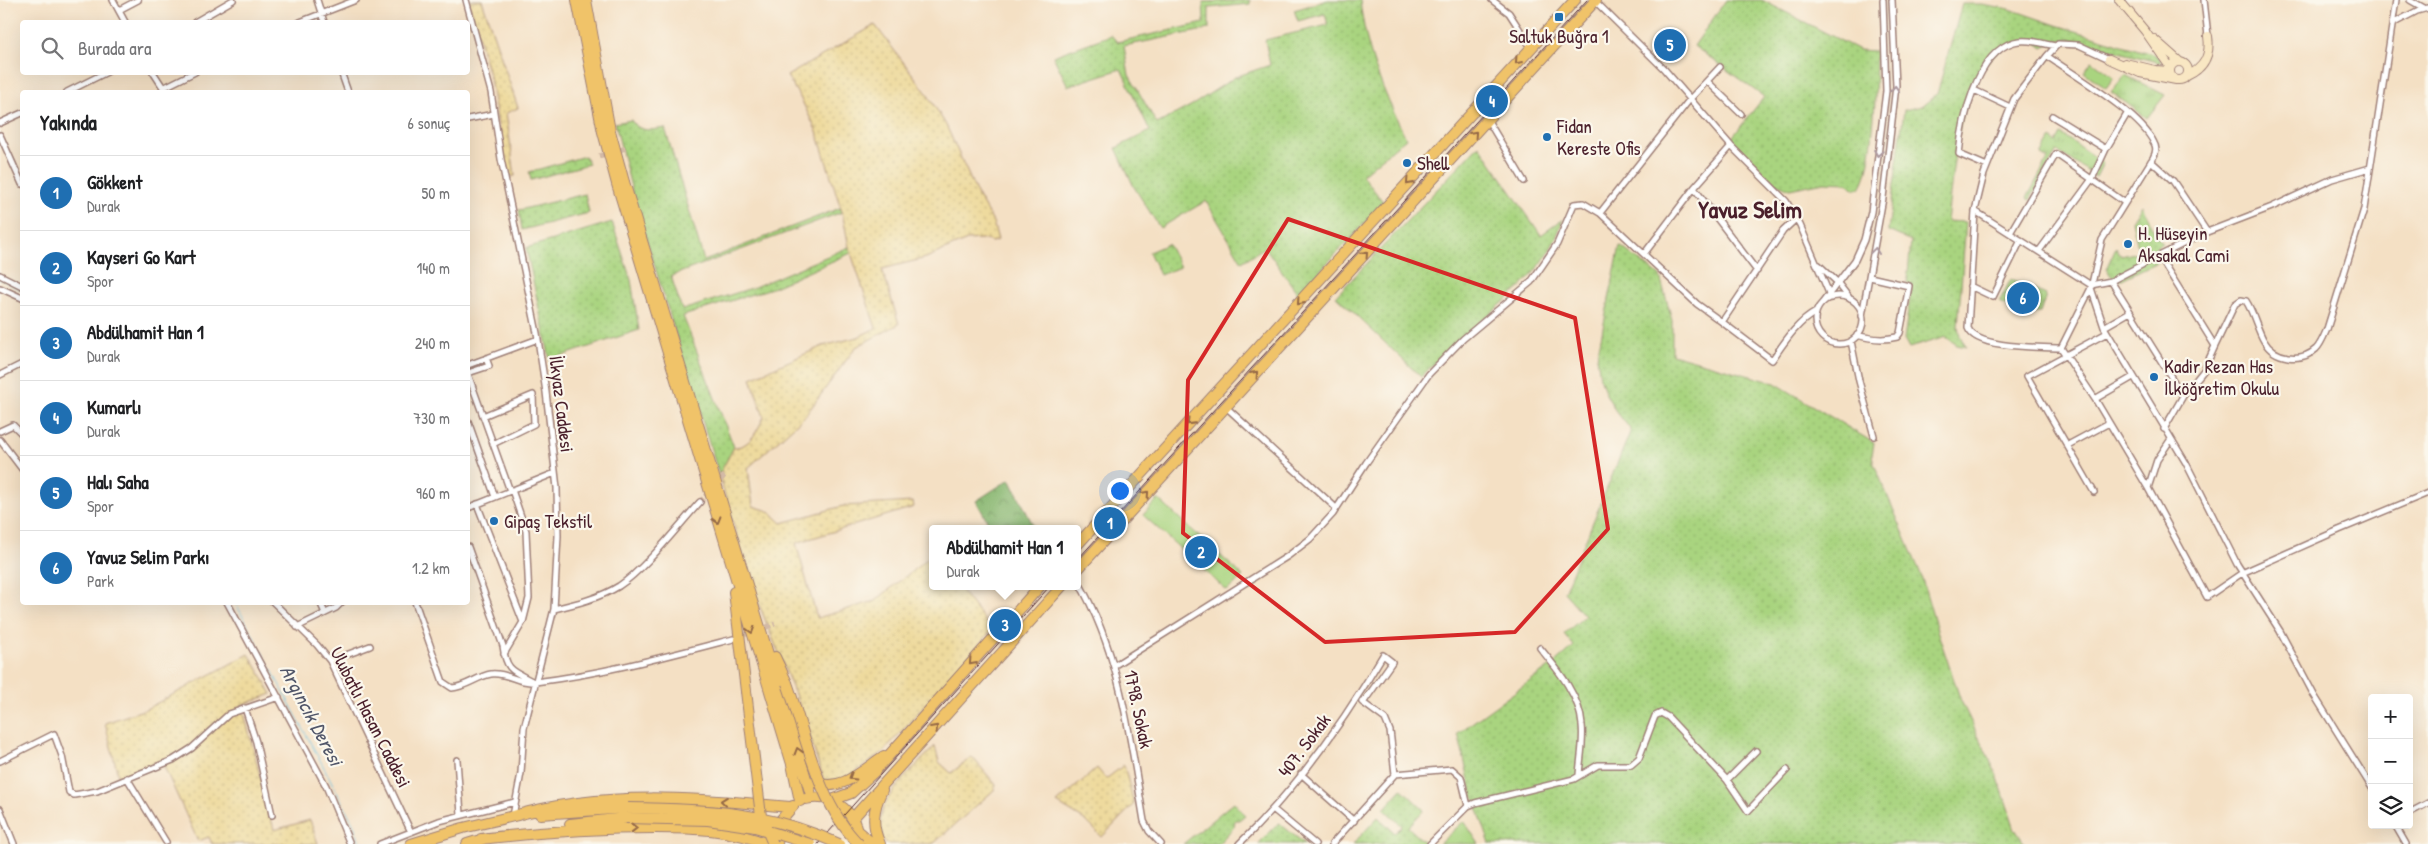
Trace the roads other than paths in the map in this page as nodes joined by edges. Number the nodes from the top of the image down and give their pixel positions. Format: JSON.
{"nodes":[{"id":1,"x":112,"y":0,"type":"edge"},
{"id":2,"x":138,"y":0,"type":"edge"},
{"id":3,"x":233,"y":0,"type":"edge"},
{"id":4,"x":317,"y":0,"type":"edge"},
{"id":5,"x":356,"y":0,"type":"edge"},
{"id":6,"x":466,"y":0,"type":"edge"},
{"id":7,"x":577,"y":0,"type":"edge"},
{"id":8,"x":586,"y":0,"type":"edge"},
{"id":9,"x":1492,"y":0,"type":"edge"},
{"id":10,"x":1575,"y":0,"type":"edge"},
{"id":11,"x":1596,"y":0,"type":"edge"},
{"id":12,"x":1883,"y":0,"type":"edge"},
{"id":13,"x":1893,"y":0,"type":"edge"},
{"id":14,"x":2120,"y":0,"type":"edge"},
{"id":15,"x":2204,"y":0,"type":"edge"},
{"id":16,"x":2396,"y":0,"type":"edge"},
{"id":17,"x":2410,"y":0,"type":"edge"},
{"id":18,"x":2426,"y":8,"type":"edge"},
{"id":19,"x":119,"y":10,"type":"junction"},
{"id":20,"x":321,"y":12,"type":"junction"},
{"id":21,"x":124,"y":20,"type":"edge"},
{"id":22,"x":198,"y":20,"type":"edge"},
{"id":23,"x":304,"y":20,"type":"edge"},
{"id":24,"x":323,"y":20,"type":"edge"},
{"id":25,"x":2394,"y":23,"type":"junction"},
{"id":26,"x":2145,"y":31,"type":"junction"},
{"id":27,"x":2208,"y":36,"type":"joint"},
{"id":28,"x":2056,"y":46,"type":"junction"},
{"id":29,"x":1531,"y":47,"type":"junction"},
{"id":30,"x":2046,"y":56,"type":"junction"},
{"id":31,"x":2109,"y":59,"type":"junction"},
{"id":32,"x":1720,"y":67,"type":"dead end"},
{"id":33,"x":2170,"y":69,"type":"junction"},
{"id":34,"x":2185,"y":69,"type":"junction"},
{"id":35,"x":101,"y":75,"type":"edge"},
{"id":36,"x":155,"y":75,"type":"edge"},
{"id":37,"x":190,"y":75,"type":"edge"},
{"id":38,"x":342,"y":75,"type":"edge"},
{"id":39,"x":2176,"y":80,"type":"junction"},
{"id":40,"x":1707,"y":81,"type":"junction"},
{"id":41,"x":71,"y":90,"type":"edge"},
{"id":42,"x":164,"y":90,"type":"edge"},
{"id":43,"x":347,"y":90,"type":"edge"},
{"id":44,"x":1974,"y":90,"type":"junction"},
{"id":45,"x":1690,"y":99,"type":"junction"},
{"id":46,"x":2010,"y":107,"type":"junction"},
{"id":47,"x":20,"y":114,"type":"edge"},
{"id":48,"x":494,"y":114,"type":"junction"},
{"id":49,"x":1741,"y":114,"type":"dead end"},
{"id":50,"x":2127,"y":114,"type":"junction"},
{"id":51,"x":2052,"y":116,"type":"dead end"},
{"id":52,"x":470,"y":119,"type":"edge"},
{"id":53,"x":1487,"y":119,"type":"junction"},
{"id":54,"x":0,"y":123,"type":"edge"},
{"id":55,"x":0,"y":135,"type":"edge"},
{"id":56,"x":1731,"y":146,"type":"junction"},
{"id":57,"x":2106,"y":149,"type":"junction"},
{"id":58,"x":2151,"y":161,"type":"junction"},
{"id":59,"x":1987,"y":166,"type":"junction"},
{"id":60,"x":2370,"y":168,"type":"junction"},
{"id":61,"x":2092,"y":179,"type":"junction"},
{"id":62,"x":20,"y":180,"type":"edge"},
{"id":63,"x":1524,"y":181,"type":"dead end"},
{"id":64,"x":1694,"y":188,"type":"junction"},
{"id":65,"x":2124,"y":202,"type":"junction"},
{"id":66,"x":1975,"y":211,"type":"junction"},
{"id":67,"x":1600,"y":213,"type":"junction"},
{"id":68,"x":1797,"y":218,"type":"junction"},
{"id":69,"x":2207,"y":232,"type":"junction"},
{"id":70,"x":2010,"y":233,"type":"junction"},
{"id":71,"x":2021,"y":240,"type":"junction"},
{"id":72,"x":2039,"y":251,"type":"junction"},
{"id":73,"x":1644,"y":254,"type":"junction"},
{"id":74,"x":2159,"y":256,"type":"junction"},
{"id":75,"x":1817,"y":262,"type":"junction"},
{"id":76,"x":1757,"y":271,"type":"junction"},
{"id":77,"x":0,"y":275,"type":"edge"},
{"id":78,"x":1870,"y":277,"type":"junction"},
{"id":79,"x":1837,"y":282,"type":"junction"},
{"id":80,"x":2112,"y":282,"type":"junction"},
{"id":81,"x":20,"y":285,"type":"edge"},
{"id":82,"x":1970,"y":286,"type":"junction"},
{"id":83,"x":2091,"y":287,"type":"junction"},
{"id":84,"x":0,"y":288,"type":"edge"},
{"id":85,"x":1830,"y":296,"type":"junction"},
{"id":86,"x":20,"y":297,"type":"edge"},
{"id":87,"x":1851,"y":300,"type":"junction"},
{"id":88,"x":1816,"y":312,"type":"junction"},
{"id":89,"x":2130,"y":312,"type":"junction"},
{"id":90,"x":1862,"y":316,"type":"junction"},
{"id":91,"x":1722,"y":322,"type":"junction"},
{"id":92,"x":2104,"y":327,"type":"junction"},
{"id":93,"x":2108,"y":333,"type":"junction"},
{"id":94,"x":1857,"y":335,"type":"junction"},
{"id":95,"x":538,"y":339,"type":"junction"},
{"id":96,"x":1851,"y":340,"type":"junction"},
{"id":97,"x":2215,"y":346,"type":"junction"},
{"id":98,"x":2061,"y":348,"type":"junction"},
{"id":99,"x":2066,"y":354,"type":"junction"},
{"id":100,"x":486,"y":358,"type":"junction"},
{"id":101,"x":470,"y":364,"type":"edge"},
{"id":102,"x":20,"y":365,"type":"edge"},
{"id":103,"x":470,"y":373,"type":"edge"},
{"id":104,"x":0,"y":375,"type":"edge"},
{"id":105,"x":2133,"y":377,"type":"junction"},
{"id":106,"x":470,"y":380,"type":"edge"},
{"id":107,"x":2183,"y":396,"type":"junction"},
{"id":108,"x":2095,"y":399,"type":"junction"},
{"id":109,"x":1226,"y":407,"type":"junction"},
{"id":110,"x":483,"y":416,"type":"junction"},
{"id":111,"x":2109,"y":423,"type":"junction"},
{"id":112,"x":470,"y":427,"type":"edge"},
{"id":113,"x":2164,"y":429,"type":"junction"},
{"id":114,"x":0,"y":431,"type":"edge"},
{"id":115,"x":20,"y":432,"type":"edge"},
{"id":116,"x":1874,"y":436,"type":"dead end"},
{"id":117,"x":2171,"y":439,"type":"junction"},
{"id":118,"x":0,"y":440,"type":"edge"},
{"id":119,"x":493,"y":444,"type":"junction"},
{"id":120,"x":2068,"y":445,"type":"junction"},
{"id":121,"x":20,"y":466,"type":"edge"},
{"id":122,"x":555,"y":473,"type":"junction"},
{"id":123,"x":2148,"y":488,"type":"junction"},
{"id":124,"x":511,"y":491,"type":"junction"},
{"id":125,"x":2094,"y":492,"type":"dead end"},
{"id":126,"x":2428,"y":494,"type":"edge"},
{"id":127,"x":495,"y":497,"type":"junction"},
{"id":128,"x":700,"y":502,"type":"tunnel mouth"},
{"id":129,"x":477,"y":504,"type":"junction"},
{"id":130,"x":470,"y":507,"type":"edge"},
{"id":131,"x":1336,"y":508,"type":"junction"},
{"id":132,"x":1081,"y":541,"type":"edge"},
{"id":133,"x":470,"y":553,"type":"edge"},
{"id":134,"x":731,"y":566,"type":"junction"},
{"id":135,"x":1081,"y":566,"type":"edge"},
{"id":136,"x":2242,"y":573,"type":"junction"},
{"id":137,"x":1081,"y":587,"type":"edge"},
{"id":138,"x":1036,"y":590,"type":"edge"},
{"id":139,"x":1058,"y":590,"type":"edge"},
{"id":140,"x":229,"y":605,"type":"edge"},
{"id":141,"x":276,"y":605,"type":"edge"},
{"id":142,"x":321,"y":605,"type":"edge"},
{"id":143,"x":338,"y":605,"type":"edge"},
{"id":144,"x":416,"y":605,"type":"edge"},
{"id":145,"x":554,"y":609,"type":"junction"},
{"id":146,"x":325,"y":614,"type":"junction"},
{"id":147,"x":523,"y":622,"type":"junction"},
{"id":148,"x":759,"y":622,"type":"junction"},
{"id":149,"x":297,"y":627,"type":"junction"},
{"id":150,"x":732,"y":639,"type":"tunnel mouth"},
{"id":151,"x":370,"y":646,"type":"dead end"},
{"id":152,"x":1540,"y":648,"type":"dead end"},
{"id":153,"x":504,"y":654,"type":"junction"},
{"id":154,"x":330,"y":661,"type":"junction"},
{"id":155,"x":1115,"y":665,"type":"junction"},
{"id":156,"x":535,"y":682,"type":"junction"},
{"id":157,"x":279,"y":697,"type":"junction"},
{"id":158,"x":1357,"y":699,"type":"junction"},
{"id":159,"x":1363,"y":703,"type":"junction"},
{"id":160,"x":245,"y":708,"type":"junction"},
{"id":161,"x":893,"y":750,"type":"junction"},
{"id":162,"x":1756,"y":751,"type":"dead end"},
{"id":163,"x":457,"y":760,"type":"dead end"},
{"id":164,"x":0,"y":761,"type":"edge"},
{"id":165,"x":902,"y":764,"type":"junction"},
{"id":166,"x":1787,"y":770,"type":"dead end"},
{"id":167,"x":804,"y":772,"type":"junction"},
{"id":168,"x":1301,"y":774,"type":"junction"},
{"id":169,"x":1395,"y":774,"type":"junction"},
{"id":170,"x":1579,"y":775,"type":"junction"},
{"id":171,"x":127,"y":778,"type":"junction"},
{"id":172,"x":1727,"y":780,"type":"junction"},
{"id":173,"x":2370,"y":784,"type":"edge"},
{"id":174,"x":812,"y":798,"type":"junction"},
{"id":175,"x":832,"y":800,"type":"junction"},
{"id":176,"x":800,"y":801,"type":"junction"},
{"id":177,"x":515,"y":802,"type":"junction"},
{"id":178,"x":2428,"y":804,"type":"edge"},
{"id":179,"x":1468,"y":806,"type":"junction"},
{"id":180,"x":790,"y":807,"type":"junction"},
{"id":181,"x":0,"y":809,"type":"edge"},
{"id":182,"x":1274,"y":810,"type":"junction"},
{"id":183,"x":2413,"y":812,"type":"edge"},
{"id":184,"x":627,"y":813,"type":"junction"},
{"id":185,"x":461,"y":814,"type":"junction"},
{"id":186,"x":272,"y":815,"type":"dead end"},
{"id":187,"x":513,"y":816,"type":"junction"},
{"id":188,"x":853,"y":818,"type":"junction"},
{"id":189,"x":1354,"y":820,"type":"junction"},
{"id":190,"x":2397,"y":829,"type":"edge"},
{"id":191,"x":722,"y":831,"type":"junction"},
{"id":192,"x":411,"y":832,"type":"junction"},
{"id":193,"x":857,"y":832,"type":"junction"},
{"id":194,"x":480,"y":839,"type":"junction"},
{"id":195,"x":166,"y":842,"type":"dead end"},
{"id":196,"x":14,"y":844,"type":"edge"},
{"id":197,"x":350,"y":844,"type":"edge"},
{"id":198,"x":380,"y":844,"type":"edge"},
{"id":199,"x":411,"y":844,"type":"edge"},
{"id":200,"x":468,"y":844,"type":"edge"},
{"id":201,"x":755,"y":844,"type":"edge"},
{"id":202,"x":767,"y":844,"type":"edge"},
{"id":203,"x":773,"y":844,"type":"edge"},
{"id":204,"x":777,"y":844,"type":"edge"},
{"id":205,"x":810,"y":844,"type":"edge"},
{"id":206,"x":839,"y":844,"type":"edge"},
{"id":207,"x":858,"y":844,"type":"edge"},
{"id":208,"x":873,"y":844,"type":"edge"},
{"id":209,"x":880,"y":844,"type":"edge"},
{"id":210,"x":1161,"y":844,"type":"edge"},
{"id":211,"x":1239,"y":844,"type":"edge"},
{"id":212,"x":1315,"y":844,"type":"edge"},
{"id":213,"x":1332,"y":844,"type":"edge"},
{"id":214,"x":1430,"y":844,"type":"edge"},
{"id":215,"x":2406,"y":844,"type":"edge"}],
"edges":[{"from":1,"to":19,"type":"street"},
{"from":2,"to":19,"type":"street"},
{"from":3,"to":22,"type":"street"},
{"from":4,"to":20,"type":"street"},
{"from":5,"to":20,"type":"street"},
{"from":6,"to":48,"type":"street","name":"İlkyaz Caddesi"},
{"from":7,"to":134,"type":"highway","one_way":true},
{"from":8,"to":148,"type":"highway"},
{"from":9,"to":29,"type":"street"},
{"from":10,"to":29,"type":"highway"},
{"from":11,"to":45,"type":"street"},
{"from":11,"to":53,"type":"highway"},
{"from":12,"to":79,"type":"street","one_way":true},
{"from":78,"to":13,"type":"street","one_way":true},
{"from":14,"to":26,"type":"street"},
{"from":15,"to":27,"type":"street"},
{"from":16,"to":25,"type":"street"},
{"from":17,"to":18,"type":"street"},
{"from":18,"to":25,"type":"street"},
{"from":19,"to":21,"type":"street"},
{"from":20,"to":23,"type":"street"},
{"from":20,"to":24,"type":"street"},
{"from":25,"to":60,"type":"street"},
{"from":26,"to":33,"type":"street"},
{"from":26,"to":34,"type":"street"},
{"from":27,"to":34,"type":"street"},
{"from":28,"to":30,"type":"street"},
{"from":28,"to":31,"type":"street"},
{"from":28,"to":44,"type":"street"},
{"from":29,"to":132,"type":"highway","one_way":true},
{"from":30,"to":46,"type":"street"},
{"from":30,"to":50,"type":"street"},
{"from":31,"to":33,"type":"street"},
{"from":31,"to":39,"type":"street"},
{"from":32,"to":40,"type":"street"},
{"from":33,"to":34,"type":"street"},
{"from":33,"to":39,"type":"street"},
{"from":34,"to":39,"type":"street"},
{"from":35,"to":41,"type":"street"},
{"from":36,"to":42,"type":"street"},
{"from":37,"to":42,"type":"street"},
{"from":38,"to":43,"type":"street"},
{"from":40,"to":45,"type":"street"},
{"from":40,"to":49,"type":"street"},
{"from":44,"to":46,"type":"street"},
{"from":44,"to":59,"type":"street"},
{"from":45,"to":56,"type":"street"},
{"from":45,"to":67,"type":"street"},
{"from":46,"to":59,"type":"street"},
{"from":47,"to":54,"type":"street"},
{"from":48,"to":52,"type":"street"},
{"from":48,"to":95,"type":"street","name":"İlkyaz Caddesi"},
{"from":50,"to":57,"type":"street"},
{"from":50,"to":58,"type":"street"},
{"from":51,"to":57,"type":"street"},
{"from":53,"to":63,"type":"street"},
{"from":109,"to":53,"type":"highway","one_way":true},
{"from":55,"to":62,"type":"street"},
{"from":56,"to":64,"type":"street"},
{"from":56,"to":68,"type":"street"},
{"from":57,"to":61,"type":"street"},
{"from":58,"to":65,"type":"street"},
{"from":58,"to":69,"type":"street"},
{"from":59,"to":66,"type":"street"},
{"from":60,"to":69,"type":"street"},
{"from":60,"to":97,"type":"street"},
{"from":61,"to":65,"type":"street"},
{"from":61,"to":70,"type":"street"},
{"from":61,"to":72,"type":"street"},
{"from":64,"to":73,"type":"street"},
{"from":64,"to":76,"type":"street"},
{"from":65,"to":83,"type":"street"},
{"from":66,"to":70,"type":"street"},
{"from":66,"to":82,"type":"street"},
{"from":67,"to":73,"type":"street"},
{"from":67,"to":131,"type":"street"},
{"from":68,"to":75,"type":"street"},
{"from":68,"to":76,"type":"street"},
{"from":69,"to":74,"type":"street"},
{"from":70,"to":71,"type":"street"},
{"from":71,"to":72,"type":"street"},
{"from":71,"to":82,"type":"street"},
{"from":72,"to":83,"type":"street"},
{"from":73,"to":91,"type":"street"},
{"from":74,"to":80,"type":"street"},
{"from":74,"to":97,"type":"street"},
{"from":75,"to":79,"type":"street"},
{"from":75,"to":85,"type":"street"},
{"from":76,"to":91,"type":"street"},
{"from":77,"to":81,"type":"street"},
{"from":78,"to":90,"type":"street"},
{"from":78,"to":94,"type":"street"},
{"from":79,"to":85,"type":"street"},
{"from":79,"to":87,"type":"street"},
{"from":80,"to":83,"type":"street"},
{"from":80,"to":89,"type":"street"},
{"from":82,"to":98,"type":"street"},
{"from":83,"to":92,"type":"street"},
{"from":83,"to":98,"type":"street"},
{"from":84,"to":86,"type":"street"},
{"from":85,"to":87,"type":"street"},
{"from":85,"to":88,"type":"street"},
{"from":87,"to":90,"type":"street"},
{"from":88,"to":91,"type":"street"},
{"from":88,"to":96,"type":"street"},
{"from":89,"to":92,"type":"street"},
{"from":89,"to":107,"type":"street"},
{"from":90,"to":94,"type":"street"},
{"from":92,"to":93,"type":"street"},
{"from":93,"to":99,"type":"street"},
{"from":93,"to":105,"type":"street"},
{"from":94,"to":96,"type":"street"},
{"from":95,"to":100,"type":"street"},
{"from":95,"to":122,"type":"street","name":"İlkyaz Caddesi"},
{"from":96,"to":116,"type":"street"},
{"from":97,"to":107,"type":"street"},
{"from":98,"to":99,"type":"street"},
{"from":99,"to":108,"type":"street"},
{"from":99,"to":120,"type":"street"},
{"from":100,"to":101,"type":"street"},
{"from":100,"to":103,"type":"street"},
{"from":102,"to":104,"type":"street"},
{"from":105,"to":108,"type":"street"},
{"from":105,"to":113,"type":"street"},
{"from":106,"to":110,"type":"street"},
{"from":107,"to":113,"type":"street"},
{"from":108,"to":111,"type":"street"},
{"from":109,"to":131,"type":"street"},
{"from":135,"to":109,"type":"highway","one_way":true},
{"from":110,"to":119,"type":"street"},
{"from":110,"to":119,"type":"street"},
{"from":111,"to":120,"type":"street"},
{"from":111,"to":123,"type":"street"},
{"from":112,"to":127,"type":"street"},
{"from":113,"to":117,"type":"street"},
{"from":114,"to":115,"type":"street"},
{"from":117,"to":123,"type":"street"},
{"from":117,"to":136,"type":"street"},
{"from":118,"to":121,"type":"street"},
{"from":119,"to":124,"type":"street"},
{"from":120,"to":125,"type":"street"},
{"from":122,"to":124,"type":"street"},
{"from":122,"to":145,"type":"street","name":"İlkyaz Caddesi"},
{"from":123,"to":136,"type":"street"},
{"from":124,"to":127,"type":"street"},
{"from":124,"to":147,"type":"street"},
{"from":126,"to":136,"type":"street"},
{"from":127,"to":129,"type":"street"},
{"from":128,"to":145,"type":"street"},
{"from":129,"to":130,"type":"street"},
{"from":129,"to":147,"type":"street"},
{"from":131,"to":155,"type":"street"},
{"from":133,"to":153,"type":"street"},
{"from":134,"to":176,"type":"highway","one_way":true},
{"from":134,"to":203,"type":"highway","bridge":true},
{"from":136,"to":173,"type":"street"},
{"from":137,"to":155,"type":"street","name":"1798. Sokak"},
{"from":138,"to":161,"type":"highway","one_way":true},
{"from":165,"to":139,"type":"highway","one_way":true},
{"from":140,"to":157,"type":"street"},
{"from":141,"to":149,"type":"street","name":"Ulubatlı Hasan Caddesi"},
{"from":142,"to":146,"type":"street"},
{"from":143,"to":146,"type":"street"},
{"from":144,"to":156,"type":"street"},
{"from":145,"to":156,"type":"street","name":"İlkyaz Caddesi"},
{"from":146,"to":149,"type":"street"},
{"from":147,"to":153,"type":"street"},
{"from":167,"to":148,"type":"highway","one_way":true},
{"from":148,"to":207,"type":"highway","bridge":true},
{"from":149,"to":154,"type":"street","name":"Ulubatlı Hasan Caddesi"},
{"from":150,"to":156,"type":"street"},
{"from":151,"to":154,"type":"street"},
{"from":152,"to":170,"type":"street"},
{"from":153,"to":156,"type":"street"},
{"from":154,"to":192,"type":"street","name":"Ulubatlı Hasan Caddesi"},
{"from":155,"to":210,"type":"street","name":"1798. Sokak"},
{"from":156,"to":177,"type":"street","name":"İlkyaz Caddesi"},
{"from":157,"to":160,"type":"street"},
{"from":157,"to":197,"type":"street"},
{"from":158,"to":159,"type":"street"},
{"from":158,"to":159,"type":"street","name":"407. Sokak"},
{"from":158,"to":168,"type":"street","name":"407. Sokak"},
{"from":159,"to":169,"type":"street"},
{"from":160,"to":171,"type":"street"},
{"from":160,"to":186,"type":"street"},
{"from":161,"to":167,"type":"highway","one_way":true},
{"from":161,"to":175,"type":"highway"},
{"from":162,"to":172,"type":"street"},
{"from":163,"to":185,"type":"street"},
{"from":164,"to":171,"type":"street"},
{"from":165,"to":188,"type":"highway"},
{"from":165,"to":209,"type":"highway"},
{"from":166,"to":172,"type":"street"},
{"from":167,"to":174,"type":"highway"},
{"from":168,"to":182,"type":"street","name":"407. Sokak"},
{"from":168,"to":189,"type":"street"},
{"from":169,"to":179,"type":"street"},
{"from":169,"to":189,"type":"street"},
{"from":170,"to":172,"type":"street"},
{"from":170,"to":179,"type":"street"},
{"from":171,"to":195,"type":"street"},
{"from":174,"to":175,"type":"highway"},
{"from":174,"to":176,"type":"highway"},
{"from":175,"to":188,"type":"highway"},
{"from":176,"to":180,"type":"highway"},
{"from":177,"to":185,"type":"street"},
{"from":177,"to":187,"type":"street","name":"İlkyaz Caddesi"},
{"from":178,"to":183,"type":"street"},
{"from":179,"to":214,"type":"street"},
{"from":180,"to":187,"type":"highway","one_way":true},
{"from":180,"to":204,"type":"highway"},
{"from":181,"to":196,"type":"street"},
{"from":182,"to":211,"type":"street","name":"407. Sokak"},
{"from":182,"to":212,"type":"street"},
{"from":184,"to":187,"type":"highway"},
{"from":184,"to":194,"type":"highway"},
{"from":184,"to":205,"type":"highway","bridge":true},
{"from":184,"to":206,"type":"highway","bridge":true},
{"from":185,"to":192,"type":"street"},
{"from":187,"to":199,"type":"highway"},
{"from":188,"to":193,"type":"highway"},
{"from":189,"to":213,"type":"street"},
{"from":190,"to":215,"type":"street"},
{"from":194,"to":191,"type":"highway","one_way":true},
{"from":191,"to":201,"type":"highway"},
{"from":191,"to":202,"type":"highway"},
{"from":192,"to":198,"type":"street"},
{"from":193,"to":207,"type":"highway"},
{"from":193,"to":208,"type":"highway"},
{"from":194,"to":200,"type":"highway"}]}
